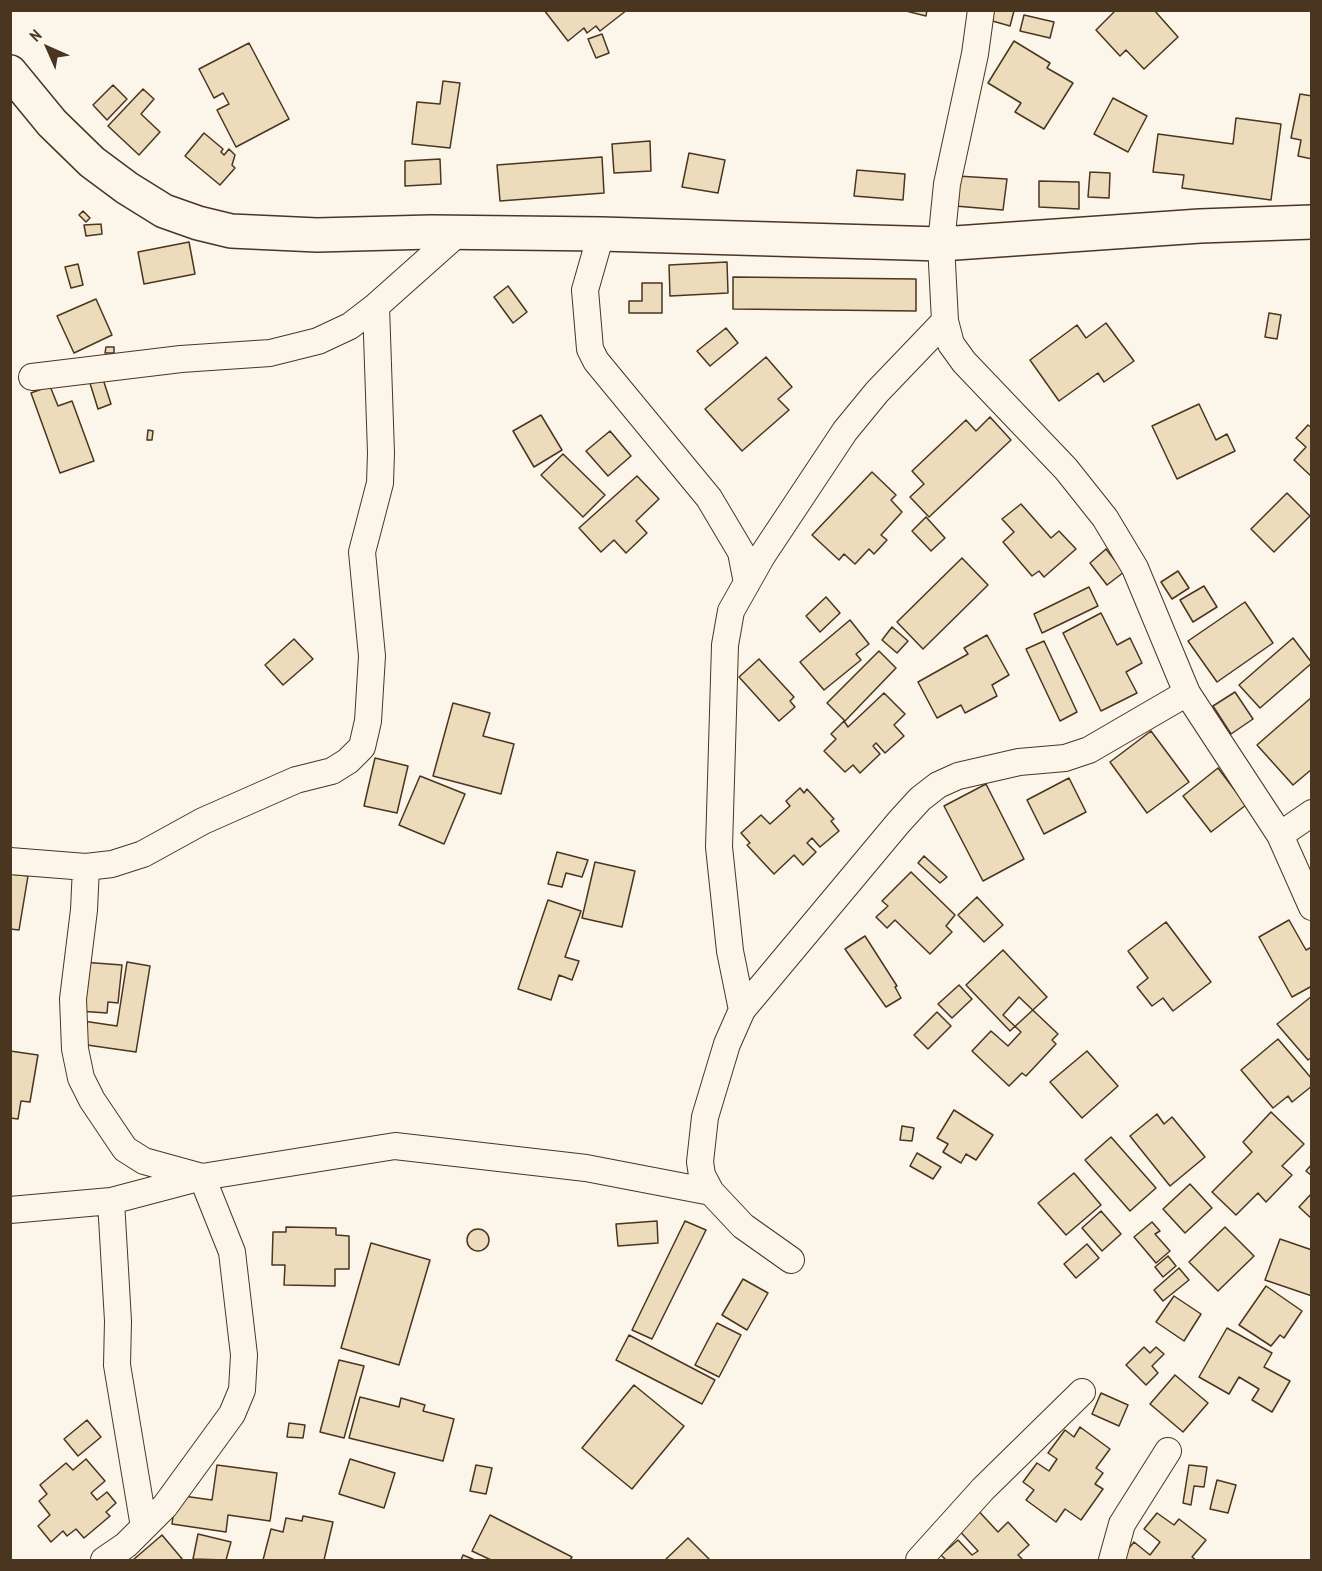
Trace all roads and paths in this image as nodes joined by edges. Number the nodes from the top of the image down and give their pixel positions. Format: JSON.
{"nodes":[{"id":1,"x":981,"y":10,"type":"edge"},
{"id":2,"x":10,"y":72,"type":"edge"},
{"id":3,"x":1311,"y":222,"type":"edge"},
{"id":4,"x":458,"y":233,"type":"junction"},
{"id":5,"x":601,"y":234,"type":"junction"},
{"id":6,"x":941,"y":244,"type":"junction"},
{"id":7,"x":376,"y":306,"type":"junction"},
{"id":8,"x":945,"y":321,"type":"junction"},
{"id":9,"x":32,"y":377,"type":"dead end"},
{"id":10,"x":747,"y":583,"type":"junction"},
{"id":11,"x":1187,"y":693,"type":"junction"},
{"id":12,"x":1311,"y":813,"type":"edge"},
{"id":13,"x":1280,"y":835,"type":"junction"},
{"id":14,"x":10,"y":861,"type":"edge"},
{"id":15,"x":86,"y":867,"type":"junction"},
{"id":16,"x":1311,"y":907,"type":"edge"},
{"id":17,"x":742,"y":1010,"type":"junction"},
{"id":18,"x":202,"y":1177,"type":"junction"},
{"id":19,"x":711,"y":1192,"type":"junction"},
{"id":20,"x":111,"y":1201,"type":"junction"},
{"id":21,"x":10,"y":1210,"type":"edge"},
{"id":22,"x":791,"y":1260,"type":"dead end"},
{"id":23,"x":1082,"y":1392,"type":"dead end"},
{"id":24,"x":1168,"y":1451,"type":"dead end"},
{"id":25,"x":144,"y":1527,"type":"junction"},
{"id":26,"x":104,"y":1560,"type":"edge"},
{"id":27,"x":919,"y":1560,"type":"edge"},
{"id":28,"x":1112,"y":1560,"type":"edge"}],
"edges":[{"from":1,"to":6,"type":"street"},
{"from":2,"to":4,"type":"street"},
{"from":3,"to":6,"type":"street"},
{"from":4,"to":5,"type":"street"},
{"from":4,"to":7,"type":"street"},
{"from":5,"to":6,"type":"street"},
{"from":5,"to":10,"type":"street"},
{"from":6,"to":8,"type":"street"},
{"from":7,"to":9,"type":"street"},
{"from":7,"to":15,"type":"street"},
{"from":8,"to":10,"type":"street"},
{"from":8,"to":11,"type":"street"},
{"from":10,"to":17,"type":"street"},
{"from":11,"to":13,"type":"street"},
{"from":11,"to":17,"type":"street"},
{"from":12,"to":13,"type":"street"},
{"from":13,"to":16,"type":"street"},
{"from":14,"to":15,"type":"street"},
{"from":15,"to":18,"type":"street"},
{"from":17,"to":19,"type":"street"},
{"from":18,"to":19,"type":"street"},
{"from":18,"to":20,"type":"street"},
{"from":18,"to":25,"type":"street"},
{"from":19,"to":22,"type":"street"},
{"from":20,"to":21,"type":"street"},
{"from":20,"to":25,"type":"street"},
{"from":23,"to":27,"type":"street"},
{"from":24,"to":28,"type":"street"},
{"from":25,"to":26,"type":"street"}]}
